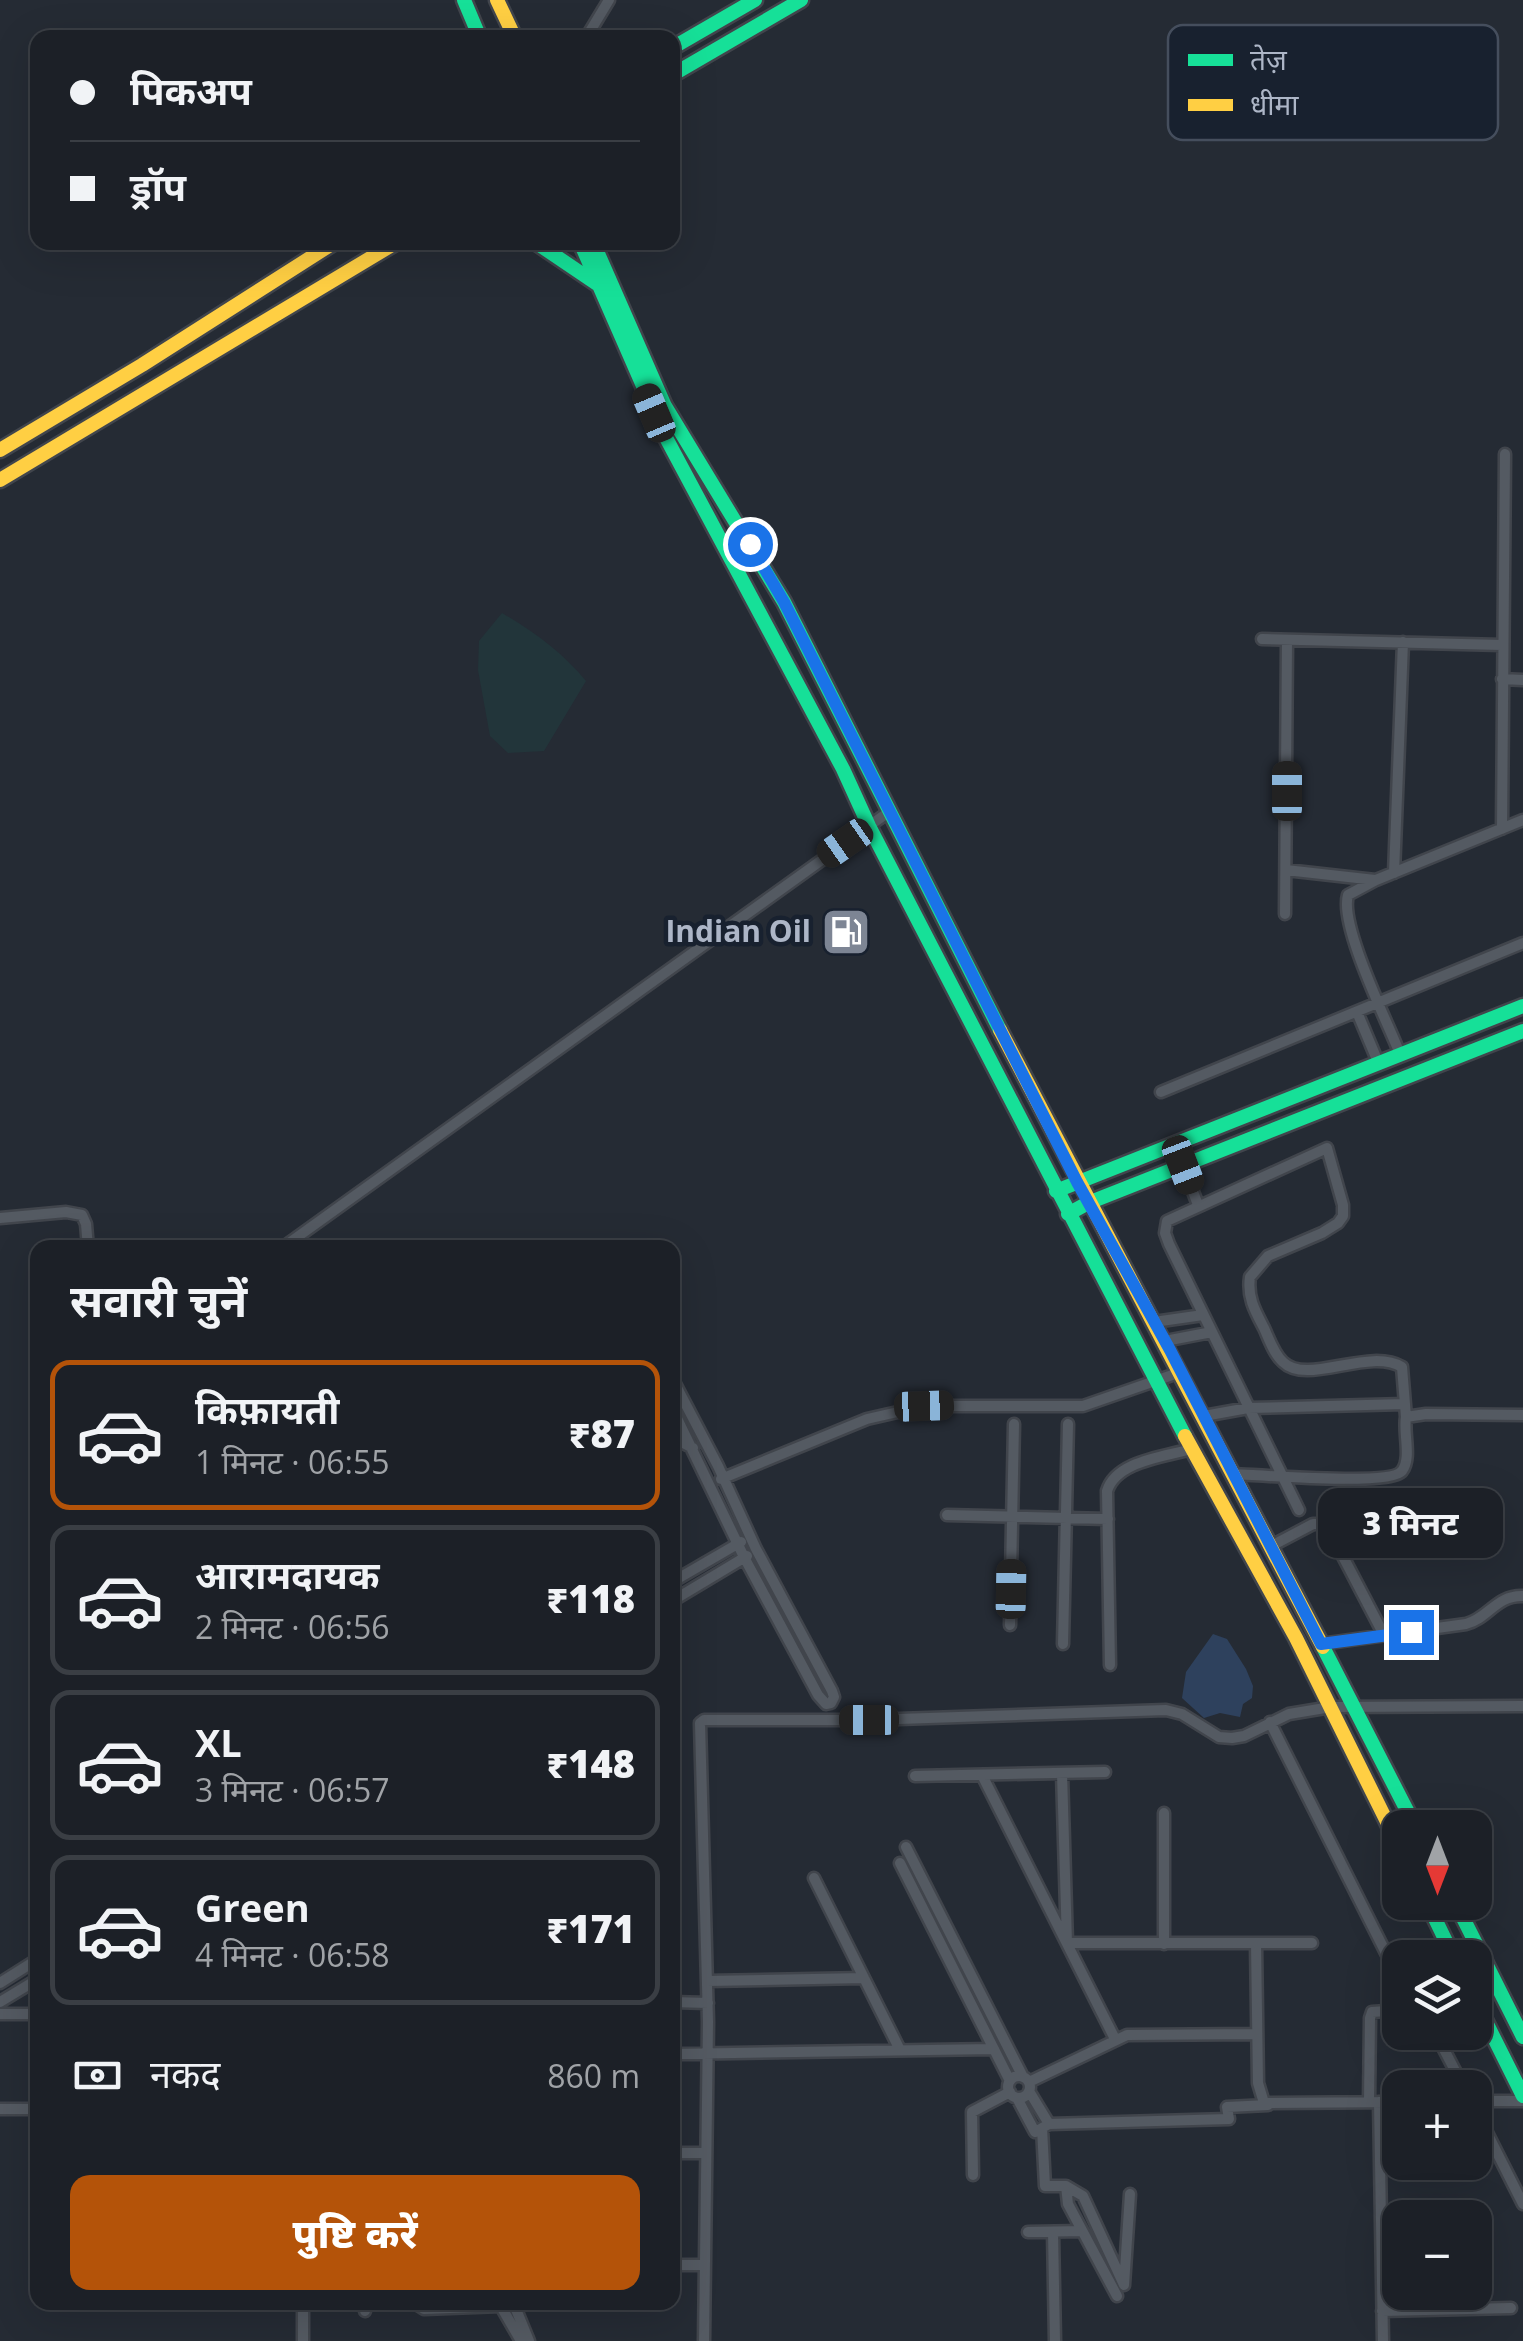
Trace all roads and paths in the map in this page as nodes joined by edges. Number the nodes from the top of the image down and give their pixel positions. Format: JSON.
{"nodes":[{"id":1,"x":464,"y":0,"type":"edge"},
{"id":2,"x":497,"y":0,"type":"edge"},
{"id":3,"x":609,"y":0,"type":"edge"},
{"id":4,"x":755,"y":0,"type":"edge"},
{"id":5,"x":801,"y":0,"type":"edge"},
{"id":6,"x":477,"y":30,"type":"edge"},
{"id":7,"x":511,"y":30,"type":"edge"},
{"id":8,"x":591,"y":30,"type":"edge"},
{"id":9,"x":680,"y":43,"type":"edge"},
{"id":10,"x":680,"y":70,"type":"edge"},
{"id":11,"x":322,"y":250,"type":"edge"},
{"id":12,"x":384,"y":250,"type":"edge"},
{"id":13,"x":549,"y":250,"type":"edge"},
{"id":14,"x":585,"y":250,"type":"edge"},
{"id":15,"x":595,"y":250,"type":"edge"},
{"id":16,"x":606,"y":250,"type":"edge"},
{"id":17,"x":604,"y":282,"type":"junction"},
{"id":18,"x":0,"y":450,"type":"edge"},
{"id":19,"x":1504,"y":454,"type":"dead end"},
{"id":20,"x":0,"y":480,"type":"edge"},
{"id":21,"x":1262,"y":639,"type":"dead end"},
{"id":22,"x":1288,"y":640,"type":"junction"},
{"id":23,"x":1403,"y":642,"type":"junction"},
{"id":24,"x":1502,"y":644,"type":"junction"},
{"id":25,"x":1502,"y":679,"type":"junction"},
{"id":26,"x":1523,"y":680,"type":"edge"},
{"id":27,"x":891,"y":813,"type":"junction"},
{"id":28,"x":1523,"y":820,"type":"edge"},
{"id":29,"x":1502,"y":829,"type":"junction"},
{"id":30,"x":873,"y":833,"type":"junction"},
{"id":31,"x":1286,"y":870,"type":"junction"},
{"id":32,"x":1394,"y":873,"type":"junction"},
{"id":33,"x":1376,"y":880,"type":"junction"},
{"id":34,"x":1285,"y":914,"type":"dead end"},
{"id":35,"x":1523,"y":943,"type":"edge"},
{"id":36,"x":1380,"y":1003,"type":"junction"},
{"id":37,"x":1523,"y":1006,"type":"edge"},
{"id":38,"x":1357,"y":1012,"type":"junction"},
{"id":39,"x":1523,"y":1031,"type":"edge"},
{"id":40,"x":1400,"y":1054,"type":"junction"},
{"id":41,"x":1378,"y":1062,"type":"junction"},
{"id":42,"x":1161,"y":1092,"type":"dead end"},
{"id":43,"x":1183,"y":1165,"type":"junction"},
{"id":44,"x":1077,"y":1182,"type":"junction"},
{"id":45,"x":1056,"y":1191,"type":"junction"},
{"id":46,"x":1088,"y":1203,"type":"junction"},
{"id":47,"x":1198,"y":1205,"type":"junction"},
{"id":48,"x":1068,"y":1214,"type":"junction"},
{"id":49,"x":0,"y":1218,"type":"edge"},
{"id":50,"x":87,"y":1240,"type":"edge"},
{"id":51,"x":293,"y":1240,"type":"edge"},
{"id":52,"x":1203,"y":1315,"type":"junction"},
{"id":53,"x":1154,"y":1322,"type":"junction"},
{"id":54,"x":1212,"y":1332,"type":"junction"},
{"id":55,"x":1165,"y":1341,"type":"junction"},
{"id":56,"x":1181,"y":1372,"type":"junction"},
{"id":57,"x":1155,"y":1382,"type":"junction"},
{"id":58,"x":680,"y":1393,"type":"edge"},
{"id":59,"x":1405,"y":1404,"type":"junction"},
{"id":60,"x":1248,"y":1408,"type":"junction"},
{"id":61,"x":1523,"y":1415,"type":"edge"},
{"id":62,"x":1204,"y":1416,"type":"junction"},
{"id":63,"x":1406,"y":1417,"type":"junction"},
{"id":64,"x":680,"y":1423,"type":"edge"},
{"id":65,"x":1014,"y":1424,"type":"dead end"},
{"id":66,"x":1068,"y":1424,"type":"dead end"},
{"id":67,"x":680,"y":1441,"type":"edge"},
{"id":68,"x":693,"y":1448,"type":"junction"},
{"id":69,"x":1191,"y":1449,"type":"junction"},
{"id":70,"x":1234,"y":1474,"type":"junction"},
{"id":71,"x":1280,"y":1477,"type":"junction"},
{"id":72,"x":724,"y":1478,"type":"junction"},
{"id":73,"x":710,"y":1483,"type":"junction"},
{"id":74,"x":1299,"y":1510,"type":"dead end"},
{"id":75,"x":947,"y":1515,"type":"dead end"},
{"id":76,"x":1013,"y":1516,"type":"junction"},
{"id":77,"x":1067,"y":1518,"type":"junction"},
{"id":78,"x":1108,"y":1519,"type":"junction"},
{"id":79,"x":750,"y":1536,"type":"junction"},
{"id":80,"x":738,"y":1543,"type":"junction"},
{"id":81,"x":1271,"y":1546,"type":"junction"},
{"id":82,"x":756,"y":1549,"type":"junction"},
{"id":83,"x":744,"y":1557,"type":"junction"},
{"id":84,"x":680,"y":1577,"type":"edge"},
{"id":85,"x":680,"y":1596,"type":"edge"},
{"id":86,"x":1523,"y":1596,"type":"edge"},
{"id":87,"x":1010,"y":1625,"type":"dead end"},
{"id":88,"x":1384,"y":1635,"type":"junction"},
{"id":89,"x":1063,"y":1644,"type":"dead end"},
{"id":90,"x":1321,"y":1644,"type":"junction"},
{"id":91,"x":1110,"y":1665,"type":"dead end"},
{"id":92,"x":1523,"y":1706,"type":"edge"},
{"id":93,"x":1331,"y":1707,"type":"junction"},
{"id":94,"x":1354,"y":1708,"type":"junction"},
{"id":95,"x":1270,"y":1722,"type":"junction"},
{"id":96,"x":1105,"y":1772,"type":"dead end"},
{"id":97,"x":1062,"y":1773,"type":"junction"},
{"id":98,"x":982,"y":1775,"type":"junction"},
{"id":99,"x":916,"y":1776,"type":"dead end"},
{"id":100,"x":1407,"y":1810,"type":"edge"},
{"id":101,"x":1382,"y":1811,"type":"edge"},
{"id":102,"x":1164,"y":1813,"type":"dead end"},
{"id":103,"x":906,"y":1847,"type":"dead end"},
{"id":104,"x":900,"y":1864,"type":"dead end"},
{"id":105,"x":814,"y":1878,"type":"dead end"},
{"id":106,"x":1463,"y":1920,"type":"edge"},
{"id":107,"x":1256,"y":1943,"type":"junction"},
{"id":108,"x":1312,"y":1943,"type":"dead end"},
{"id":109,"x":1067,"y":1944,"type":"junction"},
{"id":110,"x":1164,"y":1944,"type":"junction"},
{"id":111,"x":1382,"y":1944,"type":"edge"},
{"id":112,"x":30,"y":1964,"type":"edge"},
{"id":113,"x":864,"y":1978,"type":"junction"},
{"id":114,"x":707,"y":1982,"type":"junction"},
{"id":115,"x":0,"y":1983,"type":"edge"},
{"id":116,"x":30,"y":1983,"type":"edge"},
{"id":117,"x":0,"y":2002,"type":"edge"},
{"id":118,"x":680,"y":2002,"type":"edge"},
{"id":119,"x":708,"y":2003,"type":"junction"},
{"id":120,"x":1382,"y":2011,"type":"edge"},
{"id":121,"x":0,"y":2014,"type":"edge"},
{"id":122,"x":30,"y":2014,"type":"edge"},
{"id":123,"x":1257,"y":2034,"type":"junction"},
{"id":124,"x":1492,"y":2036,"type":"edge"},
{"id":125,"x":1523,"y":2038,"type":"edge"},
{"id":126,"x":1116,"y":2039,"type":"junction"},
{"id":127,"x":994,"y":2049,"type":"junction"},
{"id":128,"x":900,"y":2050,"type":"junction"},
{"id":129,"x":707,"y":2053,"type":"junction"},
{"id":130,"x":680,"y":2054,"type":"edge"},
{"id":131,"x":1027,"y":2083,"type":"junction"},
{"id":132,"x":1012,"y":2090,"type":"junction"},
{"id":133,"x":1523,"y":2099,"type":"edge"},
{"id":134,"x":1492,"y":2101,"type":"edge"},
{"id":135,"x":1374,"y":2102,"type":"junction"},
{"id":136,"x":1382,"y":2102,"type":"edge"},
{"id":137,"x":1274,"y":2104,"type":"junction"},
{"id":138,"x":0,"y":2109,"type":"edge"},
{"id":139,"x":30,"y":2109,"type":"edge"},
{"id":140,"x":1045,"y":2126,"type":"junction"},
{"id":141,"x":1492,"y":2143,"type":"edge"},
{"id":142,"x":705,"y":2152,"type":"junction"},
{"id":143,"x":680,"y":2153,"type":"edge"},
{"id":144,"x":972,"y":2175,"type":"dead end"},
{"id":145,"x":1066,"y":2186,"type":"junction"},
{"id":146,"x":1130,"y":2194,"type":"dead end"},
{"id":147,"x":1523,"y":2204,"type":"edge"},
{"id":148,"x":1028,"y":2232,"type":"dead end"},
{"id":149,"x":1053,"y":2232,"type":"junction"},
{"id":150,"x":1082,"y":2232,"type":"junction"},
{"id":151,"x":705,"y":2265,"type":"junction"},
{"id":152,"x":680,"y":2266,"type":"edge"},
{"id":153,"x":1117,"y":2296,"type":"dead end"},
{"id":154,"x":1510,"y":2308,"type":"dead end"},
{"id":155,"x":302,"y":2310,"type":"edge"},
{"id":156,"x":507,"y":2310,"type":"edge"},
{"id":157,"x":508,"y":2310,"type":"edge"},
{"id":158,"x":1382,"y":2311,"type":"junction"},
{"id":159,"x":304,"y":2341,"type":"edge"},
{"id":160,"x":521,"y":2341,"type":"edge"},
{"id":161,"x":530,"y":2341,"type":"edge"},
{"id":162,"x":704,"y":2341,"type":"edge"},
{"id":163,"x":1056,"y":2341,"type":"edge"},
{"id":164,"x":1383,"y":2341,"type":"edge"}],
"edges":[{"from":1,"to":6,"type":"street"},
{"from":2,"to":7,"type":"street"},
{"from":3,"to":8,"type":"street"},
{"from":4,"to":9,"type":"street"},
{"from":5,"to":10,"type":"street"},
{"from":11,"to":18,"type":"street"},
{"from":12,"to":20,"type":"street"},
{"from":13,"to":17,"type":"street"},
{"from":14,"to":17,"type":"street"},
{"from":15,"to":17,"type":"street"},
{"from":16,"to":17,"type":"street"},
{"from":17,"to":27,"type":"street"},
{"from":17,"to":30,"type":"street"},
{"from":19,"to":24,"type":"street"},
{"from":21,"to":22,"type":"street"},
{"from":22,"to":23,"type":"street"},
{"from":22,"to":31,"type":"street"},
{"from":23,"to":24,"type":"street"},
{"from":23,"to":32,"type":"street"},
{"from":24,"to":25,"type":"street"},
{"from":25,"to":26,"type":"street"},
{"from":25,"to":29,"type":"street"},
{"from":27,"to":30,"type":"street"},
{"from":27,"to":44,"type":"street"},
{"from":28,"to":29,"type":"street"},
{"from":29,"to":32,"type":"street"},
{"from":30,"to":45,"type":"street"},
{"from":30,"to":51,"type":"street"},
{"from":31,"to":33,"type":"street"},
{"from":31,"to":34,"type":"street"},
{"from":32,"to":33,"type":"street"},
{"from":33,"to":36,"type":"street"},
{"from":35,"to":36,"type":"street"},
{"from":36,"to":38,"type":"street"},
{"from":36,"to":40,"type":"street"},
{"from":37,"to":40,"type":"street"},
{"from":38,"to":41,"type":"street"},
{"from":38,"to":42,"type":"street"},
{"from":39,"to":43,"type":"street"},
{"from":40,"to":41,"type":"street"},
{"from":41,"to":44,"type":"street"},
{"from":43,"to":46,"type":"street"},
{"from":43,"to":47,"type":"street"},
{"from":44,"to":45,"type":"street"},
{"from":44,"to":46,"type":"street"},
{"from":45,"to":48,"type":"street"},
{"from":46,"to":48,"type":"street"},
{"from":46,"to":53,"type":"street"},
{"from":47,"to":52,"type":"street"},
{"from":47,"to":59,"type":"street"},
{"from":48,"to":57,"type":"street"},
{"from":49,"to":50,"type":"street"},
{"from":52,"to":53,"type":"street"},
{"from":52,"to":54,"type":"street"},
{"from":53,"to":55,"type":"street"},
{"from":54,"to":55,"type":"street"},
{"from":54,"to":60,"type":"street"},
{"from":55,"to":56,"type":"street"},
{"from":56,"to":57,"type":"street"},
{"from":56,"to":62,"type":"street"},
{"from":57,"to":69,"type":"street"},
{"from":57,"to":72,"type":"street"},
{"from":58,"to":72,"type":"street"},
{"from":59,"to":60,"type":"street"},
{"from":59,"to":63,"type":"street"},
{"from":60,"to":62,"type":"street"},
{"from":60,"to":71,"type":"street"},
{"from":61,"to":63,"type":"street"},
{"from":62,"to":70,"type":"street"},
{"from":63,"to":71,"type":"street"},
{"from":64,"to":68,"type":"street"},
{"from":65,"to":76,"type":"street"},
{"from":66,"to":77,"type":"street"},
{"from":67,"to":68,"type":"street"},
{"from":68,"to":73,"type":"street"},
{"from":69,"to":78,"type":"street"},
{"from":69,"to":93,"type":"street"},
{"from":70,"to":71,"type":"street"},
{"from":70,"to":81,"type":"street"},
{"from":71,"to":74,"type":"street"},
{"from":72,"to":73,"type":"street"},
{"from":72,"to":79,"type":"street"},
{"from":73,"to":80,"type":"street"},
{"from":75,"to":76,"type":"street"},
{"from":76,"to":77,"type":"street"},
{"from":76,"to":87,"type":"street"},
{"from":77,"to":78,"type":"street"},
{"from":77,"to":89,"type":"street"},
{"from":78,"to":91,"type":"street"},
{"from":79,"to":80,"type":"street"},
{"from":79,"to":82,"type":"street"},
{"from":80,"to":83,"type":"street"},
{"from":80,"to":84,"type":"street"},
{"from":81,"to":88,"type":"street"},
{"from":81,"to":90,"type":"street"},
{"from":82,"to":83,"type":"street"},
{"from":82,"to":83,"type":"street"},
{"from":83,"to":85,"type":"street"},
{"from":86,"to":88,"type":"street"},
{"from":88,"to":90,"type":"street"},
{"from":90,"to":94,"type":"street"},
{"from":92,"to":94,"type":"street"},
{"from":93,"to":94,"type":"street"},
{"from":93,"to":95,"type":"street"},
{"from":93,"to":101,"type":"street"},
{"from":94,"to":100,"type":"street"},
{"from":95,"to":111,"type":"street"},
{"from":95,"to":114,"type":"street"},
{"from":96,"to":97,"type":"street"},
{"from":97,"to":98,"type":"street"},
{"from":97,"to":109,"type":"street"},
{"from":98,"to":99,"type":"street"},
{"from":98,"to":109,"type":"street"},
{"from":102,"to":110,"type":"street"},
{"from":103,"to":131,"type":"street"},
{"from":104,"to":127,"type":"street"},
{"from":105,"to":113,"type":"street"},
{"from":106,"to":125,"type":"street"},
{"from":107,"to":108,"type":"street"},
{"from":107,"to":110,"type":"street"},
{"from":107,"to":123,"type":"street"},
{"from":109,"to":110,"type":"street"},
{"from":109,"to":126,"type":"street"},
{"from":112,"to":115,"type":"street"},
{"from":113,"to":114,"type":"street"},
{"from":113,"to":128,"type":"street"},
{"from":114,"to":119,"type":"street"},
{"from":116,"to":117,"type":"street"},
{"from":118,"to":119,"type":"street"},
{"from":119,"to":129,"type":"street"},
{"from":120,"to":135,"type":"street"},
{"from":121,"to":122,"type":"street"},
{"from":123,"to":126,"type":"street"},
{"from":123,"to":137,"type":"street"},
{"from":124,"to":133,"type":"street"},
{"from":126,"to":131,"type":"street"},
{"from":127,"to":128,"type":"street"},
{"from":127,"to":132,"type":"street"},
{"from":128,"to":129,"type":"street"},
{"from":129,"to":130,"type":"street"},
{"from":129,"to":142,"type":"street"},
{"from":131,"to":132,"type":"street"},
{"from":131,"to":132,"type":"street"},
{"from":131,"to":140,"type":"street"},
{"from":132,"to":140,"type":"street"},
{"from":132,"to":144,"type":"street"},
{"from":133,"to":134,"type":"street"},
{"from":135,"to":136,"type":"street"},
{"from":135,"to":137,"type":"street"},
{"from":135,"to":158,"type":"street"},
{"from":137,"to":140,"type":"street"},
{"from":138,"to":139,"type":"street"},
{"from":140,"to":145,"type":"street"},
{"from":141,"to":147,"type":"street"},
{"from":142,"to":143,"type":"street"},
{"from":142,"to":151,"type":"street"},
{"from":145,"to":146,"type":"street"},
{"from":145,"to":150,"type":"street"},
{"from":148,"to":149,"type":"street"},
{"from":149,"to":150,"type":"street"},
{"from":149,"to":163,"type":"street"},
{"from":150,"to":153,"type":"street"},
{"from":151,"to":152,"type":"street"},
{"from":151,"to":162,"type":"street"},
{"from":154,"to":158,"type":"street"},
{"from":155,"to":159,"type":"street"},
{"from":156,"to":160,"type":"street"},
{"from":157,"to":161,"type":"street"},
{"from":158,"to":164,"type":"street"}]}
